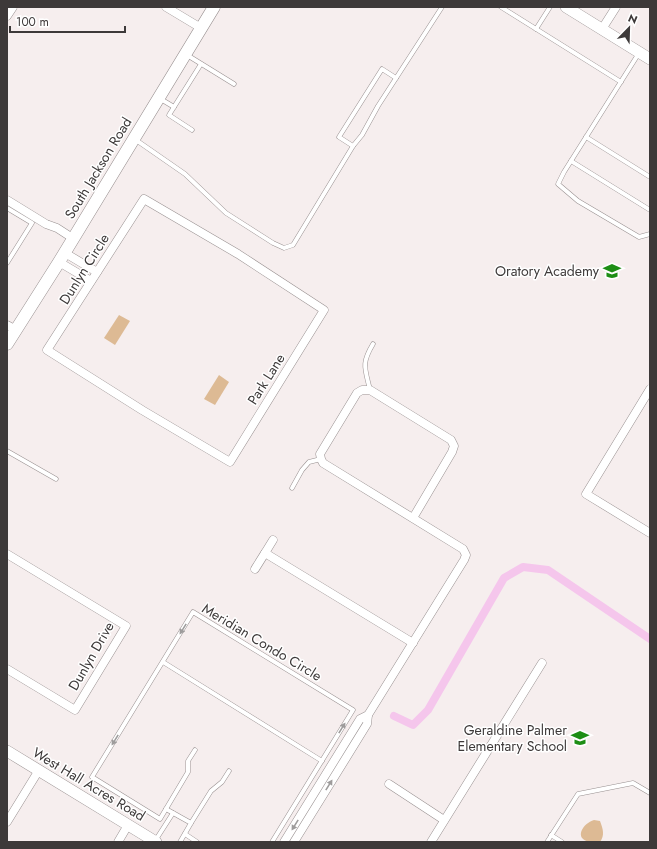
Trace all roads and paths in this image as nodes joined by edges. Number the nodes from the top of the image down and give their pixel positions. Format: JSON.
{"nodes":[{"id":1,"x":13,"y":7,"type":"edge"},
{"id":2,"x":166,"y":7,"type":"edge"},
{"id":3,"x":214,"y":7,"type":"edge"},
{"id":4,"x":442,"y":7,"type":"edge"},
{"id":5,"x":501,"y":7,"type":"edge"},
{"id":6,"x":550,"y":7,"type":"edge"},
{"id":7,"x":566,"y":7,"type":"edge"},
{"id":8,"x":616,"y":7,"type":"edge"},
{"id":9,"x":7,"y":16,"type":"edge"},
{"id":10,"x":201,"y":28,"type":"junction"},
{"id":11,"x":536,"y":29,"type":"junction"},
{"id":12,"x":602,"y":29,"type":"junction"},
{"id":13,"x":639,"y":52,"type":"junction"},
{"id":14,"x":185,"y":54,"type":"junction"},
{"id":15,"x":650,"y":59,"type":"edge"},
{"id":16,"x":201,"y":64,"type":"junction"},
{"id":17,"x":396,"y":78,"type":"junction"},
{"id":18,"x":621,"y":82,"type":"junction"},
{"id":19,"x":234,"y":84,"type":"dead end"},
{"id":20,"x":159,"y":98,"type":"junction"},
{"id":21,"x":174,"y":107,"type":"junction"},
{"id":22,"x":192,"y":130,"type":"dead end"},
{"id":23,"x":586,"y":137,"type":"junction"},
{"id":24,"x":134,"y":139,"type":"junction"},
{"id":25,"x":353,"y":146,"type":"junction"},
{"id":26,"x":571,"y":161,"type":"junction"},
{"id":27,"x":650,"y":177,"type":"edge"},
{"id":28,"x":7,"y":200,"type":"edge"},
{"id":29,"x":7,"y":208,"type":"edge"},
{"id":30,"x":650,"y":210,"type":"edge"},
{"id":31,"x":650,"y":234,"type":"edge"},
{"id":32,"x":74,"y":239,"type":"junction"},
{"id":33,"x":62,"y":258,"type":"junction"},
{"id":34,"x":7,"y":264,"type":"edge"},
{"id":35,"x":97,"y":272,"type":"junction"},
{"id":36,"x":91,"y":281,"type":"junction"},
{"id":37,"x":324,"y":310,"type":"joint"},
{"id":38,"x":11,"y":327,"type":"edge"},
{"id":39,"x":7,"y":344,"type":"edge"},
{"id":40,"x":373,"y":344,"type":"dead end"},
{"id":41,"x":650,"y":389,"type":"edge"},
{"id":42,"x":370,"y":390,"type":"junction"},
{"id":43,"x":7,"y":451,"type":"edge"},
{"id":44,"x":321,"y":460,"type":"junction"},
{"id":45,"x":230,"y":462,"type":"joint"},
{"id":46,"x":56,"y":479,"type":"dead end"},
{"id":47,"x":292,"y":488,"type":"dead end"},
{"id":48,"x":413,"y":518,"type":"junction"},
{"id":49,"x":650,"y":533,"type":"edge"},
{"id":50,"x":273,"y":540,"type":"dead end"},
{"id":51,"x":265,"y":553,"type":"junction"},
{"id":52,"x":7,"y":554,"type":"edge"},
{"id":53,"x":255,"y":569,"type":"dead end"},
{"id":54,"x":413,"y":643,"type":"junction"},
{"id":55,"x":163,"y":662,"type":"junction"},
{"id":56,"x":542,"y":663,"type":"dead end"},
{"id":57,"x":7,"y":669,"type":"edge"},
{"id":58,"x":195,"y":750,"type":"dead end"},
{"id":59,"x":7,"y":751,"type":"edge"},
{"id":60,"x":322,"y":761,"type":"junction"},
{"id":61,"x":39,"y":770,"type":"junction"},
{"id":62,"x":229,"y":771,"type":"dead end"},
{"id":63,"x":389,"y":784,"type":"dead end"},
{"id":64,"x":650,"y":793,"type":"edge"},
{"id":65,"x":311,"y":806,"type":"junction"},
{"id":66,"x":166,"y":809,"type":"junction"},
{"id":67,"x":173,"y":812,"type":"junction"},
{"id":68,"x":444,"y":820,"type":"junction"},
{"id":69,"x":7,"y":822,"type":"edge"},
{"id":70,"x":191,"y":823,"type":"junction"},
{"id":71,"x":128,"y":825,"type":"junction"},
{"id":72,"x":185,"y":834,"type":"junction"},
{"id":73,"x":551,"y":835,"type":"junction"},
{"id":74,"x":118,"y":842,"type":"edge"},
{"id":75,"x":156,"y":842,"type":"edge"},
{"id":76,"x":180,"y":842,"type":"edge"},
{"id":77,"x":197,"y":842,"type":"edge"},
{"id":78,"x":272,"y":842,"type":"edge"},
{"id":79,"x":284,"y":842,"type":"edge"},
{"id":80,"x":294,"y":842,"type":"edge"},
{"id":81,"x":431,"y":842,"type":"edge"},
{"id":82,"x":547,"y":842,"type":"edge"},
{"id":83,"x":562,"y":842,"type":"edge"}],
"edges":[{"from":1,"to":9,"type":"street"},
{"from":2,"to":10,"type":"street"},
{"from":3,"to":10,"type":"main road","name":"South Jackson Road"},
{"from":4,"to":17,"type":"lane"},
{"from":5,"to":11,"type":"lane"},
{"from":6,"to":11,"type":"lane"},
{"from":7,"to":12,"type":"street"},
{"from":8,"to":12,"type":"street"},
{"from":10,"to":14,"type":"main road","name":"South Jackson Road"},
{"from":11,"to":18,"type":"lane"},
{"from":12,"to":13,"type":"street"},
{"from":13,"to":15,"type":"street"},
{"from":13,"to":18,"type":"lane"},
{"from":14,"to":16,"type":"lane"},
{"from":14,"to":20,"type":"main road","name":"South Jackson Road"},
{"from":16,"to":19,"type":"lane"},
{"from":16,"to":21,"type":"lane"},
{"from":17,"to":25,"type":"lane"},
{"from":17,"to":25,"type":"lane"},
{"from":18,"to":23,"type":"lane"},
{"from":20,"to":21,"type":"lane"},
{"from":20,"to":24,"type":"main road","name":"South Jackson Road"},
{"from":21,"to":22,"type":"lane"},
{"from":23,"to":26,"type":"lane"},
{"from":23,"to":27,"type":"lane"},
{"from":24,"to":25,"type":"lane"},
{"from":24,"to":32,"type":"main road","name":"South Jackson Road"},
{"from":26,"to":30,"type":"lane"},
{"from":26,"to":31,"type":"lane"},
{"from":28,"to":32,"type":"street"},
{"from":29,"to":34,"type":"lane"},
{"from":32,"to":33,"type":"main road","name":"South Jackson Road"},
{"from":33,"to":35,"type":"street"},
{"from":33,"to":36,"type":"street"},
{"from":33,"to":38,"type":"main road","name":"South Jackson Road"},
{"from":35,"to":36,"type":"street","name":"Dunlyn Circle"},
{"from":35,"to":37,"type":"street","name":"Dunlyn Circle"},
{"from":36,"to":45,"type":"street","name":"Dunlyn Circle"},
{"from":37,"to":45,"type":"street","name":"Park Lane"},
{"from":38,"to":39,"type":"main road","name":"South Jackson Road"},
{"from":40,"to":42,"type":"lane"},
{"from":41,"to":49,"type":"street"},
{"from":42,"to":44,"type":"street"},
{"from":42,"to":48,"type":"street"},
{"from":43,"to":46,"type":"lane"},
{"from":44,"to":47,"type":"lane"},
{"from":44,"to":48,"type":"street"},
{"from":48,"to":54,"type":"street"},
{"from":50,"to":51,"type":"street"},
{"from":51,"to":53,"type":"street"},
{"from":51,"to":54,"type":"street"},
{"from":52,"to":57,"type":"street","name":"Dunlyn Drive"},
{"from":54,"to":65,"type":"street"},
{"from":55,"to":60,"type":"lane"},
{"from":60,"to":55,"type":"lane","name":"Meridian Condo Circle","one_way":true},
{"from":55,"to":66,"type":"lane","name":"Meridian Condo Circle","one_way":true},
{"from":56,"to":68,"type":"street"},
{"from":58,"to":66,"type":"lane"},
{"from":59,"to":61,"type":"street","name":"West Hall Acres Road"},
{"from":60,"to":78,"type":"lane","name":"Meridian Condo Circle"},
{"from":61,"to":69,"type":"street"},
{"from":61,"to":71,"type":"street","name":"West Hall Acres Road"},
{"from":62,"to":70,"type":"lane"},
{"from":63,"to":68,"type":"street"},
{"from":64,"to":73,"type":"lane"},
{"from":65,"to":79,"type":"street","one_way":true},
{"from":65,"to":80,"type":"street"},
{"from":66,"to":67,"type":"lane"},
{"from":67,"to":70,"type":"lane"},
{"from":67,"to":75,"type":"lane"},
{"from":68,"to":81,"type":"street"},
{"from":70,"to":72,"type":"lane"},
{"from":71,"to":74,"type":"street"},
{"from":71,"to":75,"type":"street","name":"West Hall Acres Road"},
{"from":72,"to":76,"type":"lane"},
{"from":72,"to":77,"type":"lane"},
{"from":73,"to":82,"type":"lane"},
{"from":73,"to":83,"type":"lane"}]}
